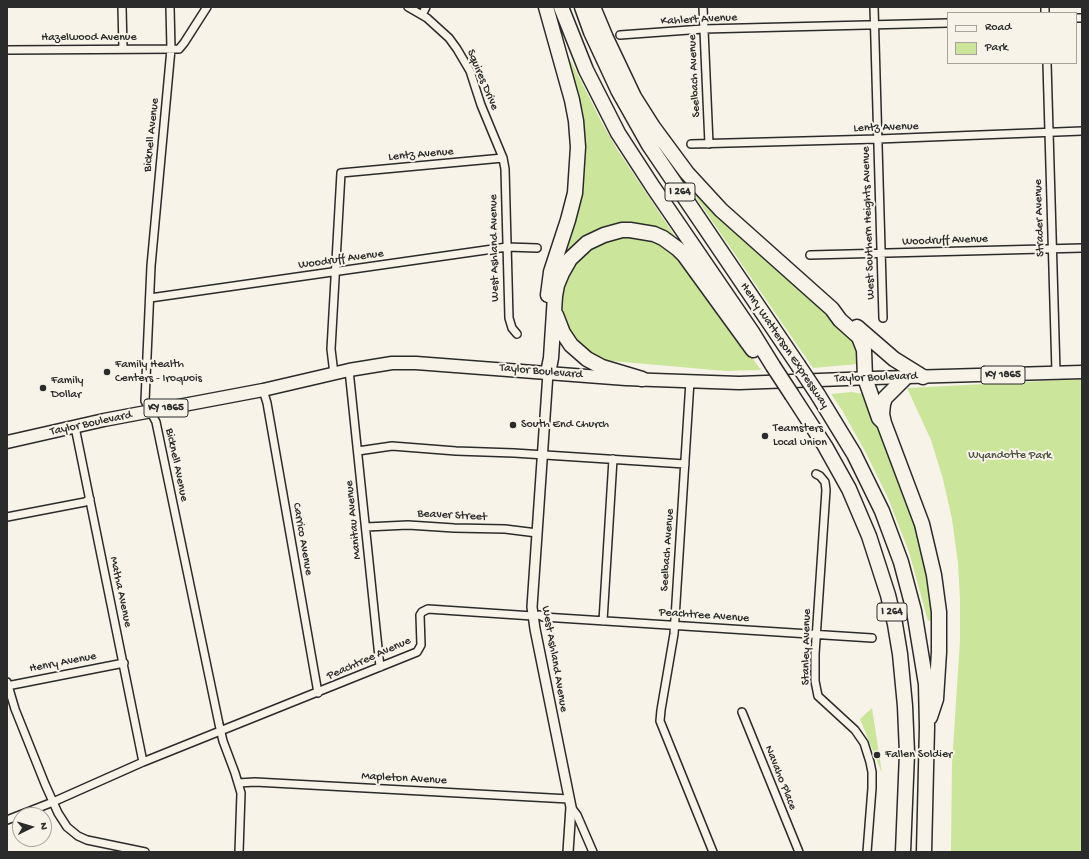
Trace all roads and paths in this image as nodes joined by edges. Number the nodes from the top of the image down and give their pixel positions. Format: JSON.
{"nodes":[{"id":1,"x":122,"y":7,"type":"edge"},
{"id":2,"x":170,"y":7,"type":"edge"},
{"id":3,"x":207,"y":7,"type":"edge"},
{"id":4,"x":408,"y":7,"type":"edge"},
{"id":5,"x":426,"y":7,"type":"edge"},
{"id":6,"x":546,"y":7,"type":"edge"},
{"id":7,"x":561,"y":7,"type":"edge"},
{"id":8,"x":582,"y":7,"type":"edge"},
{"id":9,"x":594,"y":7,"type":"edge"},
{"id":10,"x":703,"y":7,"type":"edge"},
{"id":11,"x":874,"y":7,"type":"edge"},
{"id":12,"x":422,"y":15,"type":"junction"},
{"id":13,"x":947,"y":23,"type":"edge"},
{"id":14,"x":875,"y":24,"type":"junction"},
{"id":15,"x":703,"y":30,"type":"junction"},
{"id":16,"x":620,"y":35,"type":"dead end"},
{"id":17,"x":123,"y":49,"type":"junction"},
{"id":18,"x":171,"y":49,"type":"junction"},
{"id":19,"x":7,"y":50,"type":"edge"},
{"id":20,"x":1047,"y":64,"type":"edge"},
{"id":21,"x":1082,"y":131,"type":"edge"},
{"id":22,"x":1049,"y":132,"type":"junction"},
{"id":23,"x":878,"y":139,"type":"junction"},
{"id":24,"x":691,"y":144,"type":"dead end"},
{"id":25,"x":709,"y":144,"type":"junction"},
{"id":26,"x":503,"y":158,"type":"junction"},
{"id":27,"x":506,"y":247,"type":"junction"},
{"id":28,"x":536,"y":248,"type":"dead end"},
{"id":29,"x":1082,"y":248,"type":"edge"},
{"id":30,"x":1052,"y":249,"type":"junction"},
{"id":31,"x":881,"y":254,"type":"junction"},
{"id":32,"x":810,"y":255,"type":"dead end"},
{"id":33,"x":335,"y":272,"type":"junction"},
{"id":34,"x":150,"y":298,"type":"junction"},
{"id":35,"x":832,"y":309,"type":"junction"},
{"id":36,"x":554,"y":310,"type":"junction"},
{"id":37,"x":884,"y":318,"type":"dead end"},
{"id":38,"x":518,"y":334,"type":"dead end"},
{"id":39,"x":773,"y":366,"type":"junction"},
{"id":40,"x":349,"y":370,"type":"junction"},
{"id":41,"x":1056,"y":372,"type":"junction"},
{"id":42,"x":1082,"y":372,"type":"edge"},
{"id":43,"x":548,"y":373,"type":"junction"},
{"id":44,"x":334,"y":374,"type":"junction"},
{"id":45,"x":906,"y":377,"type":"junction"},
{"id":46,"x":923,"y":377,"type":"junction"},
{"id":47,"x":865,"y":378,"type":"junction"},
{"id":48,"x":642,"y":379,"type":"junction"},
{"id":49,"x":690,"y":382,"type":"junction"},
{"id":50,"x":263,"y":390,"type":"junction"},
{"id":51,"x":150,"y":411,"type":"junction"},
{"id":52,"x":884,"y":423,"type":"junction"},
{"id":53,"x":75,"y":427,"type":"junction"},
{"id":54,"x":7,"y":442,"type":"edge"},
{"id":55,"x":358,"y":451,"type":"junction"},
{"id":56,"x":542,"y":455,"type":"junction"},
{"id":57,"x":613,"y":459,"type":"junction"},
{"id":58,"x":685,"y":464,"type":"junction"},
{"id":59,"x":816,"y":474,"type":"dead end"},
{"id":60,"x":90,"y":499,"type":"junction"},
{"id":61,"x":7,"y":517,"type":"edge"},
{"id":62,"x":366,"y":527,"type":"junction"},
{"id":63,"x":537,"y":533,"type":"junction"},
{"id":64,"x":533,"y":616,"type":"junction"},
{"id":65,"x":603,"y":620,"type":"junction"},
{"id":66,"x":674,"y":625,"type":"junction"},
{"id":67,"x":817,"y":634,"type":"junction"},
{"id":68,"x":872,"y":638,"type":"dead end"},
{"id":69,"x":124,"y":663,"type":"junction"},
{"id":70,"x":380,"y":667,"type":"junction"},
{"id":71,"x":7,"y":684,"type":"edge"},
{"id":72,"x":318,"y":693,"type":"junction"},
{"id":73,"x":742,"y":712,"type":"dead end"},
{"id":74,"x":927,"y":727,"type":"junction"},
{"id":75,"x":220,"y":731,"type":"junction"},
{"id":76,"x":143,"y":762,"type":"junction"},
{"id":77,"x":238,"y":783,"type":"junction"},
{"id":78,"x":53,"y":802,"type":"junction"},
{"id":79,"x":570,"y":803,"type":"junction"},
{"id":80,"x":7,"y":820,"type":"edge"},
{"id":81,"x":145,"y":852,"type":"edge"},
{"id":82,"x":240,"y":852,"type":"edge"},
{"id":83,"x":568,"y":852,"type":"edge"},
{"id":84,"x":593,"y":852,"type":"edge"},
{"id":85,"x":713,"y":852,"type":"edge"},
{"id":86,"x":799,"y":852,"type":"edge"},
{"id":87,"x":867,"y":852,"type":"edge"},
{"id":88,"x":903,"y":852,"type":"edge"},
{"id":89,"x":924,"y":852,"type":"edge"}],
"edges":[{"from":1,"to":17,"type":"street"},
{"from":2,"to":18,"type":"street","name":"Bicknell Avenue"},
{"from":3,"to":18,"type":"street"},
{"from":4,"to":12,"type":"street","name":"Squires Drive"},
{"from":5,"to":12,"type":"street"},
{"from":6,"to":43,"type":"highway"},
{"from":7,"to":39,"type":"highway","name":"Henry Watterson Expressway","number":"I 264"},
{"from":8,"to":74,"type":"highway","name":"Henry Watterson Expressway","number":"I 264","bridge":true},
{"from":9,"to":35,"type":"highway"},
{"from":10,"to":15,"type":"street","name":"Seelbach Avenue"},
{"from":11,"to":14,"type":"street","name":"West Southern Heights Avenue"},
{"from":12,"to":26,"type":"street","name":"Squires Drive"},
{"from":13,"to":14,"type":"street","name":"Kahlert Avenue"},
{"from":14,"to":15,"type":"street","name":"Kahlert Avenue"},
{"from":14,"to":23,"type":"street","name":"West Southern Heights Avenue"},
{"from":15,"to":16,"type":"street","name":"Kahlert Avenue"},
{"from":15,"to":25,"type":"street","name":"Seelbach Avenue"},
{"from":17,"to":18,"type":"street","name":"Hazelwood Avenue"},
{"from":17,"to":19,"type":"street","name":"Hazelwood Avenue"},
{"from":18,"to":34,"type":"street","name":"Bicknell Avenue"},
{"from":20,"to":22,"type":"street","name":"Strader Avenue"},
{"from":21,"to":22,"type":"street","name":"Lentz Avenue"},
{"from":22,"to":23,"type":"street","name":"Lentz Avenue"},
{"from":22,"to":30,"type":"street","name":"Strader Avenue"},
{"from":23,"to":25,"type":"street","name":"Lentz Avenue"},
{"from":23,"to":31,"type":"street","name":"West Southern Heights Avenue"},
{"from":24,"to":25,"type":"street","name":"Lentz Avenue"},
{"from":26,"to":27,"type":"street","name":"West Ashland Avenue"},
{"from":26,"to":33,"type":"street","name":"Lentz Avenue"},
{"from":27,"to":28,"type":"street","name":"Woodruff Avenue"},
{"from":27,"to":33,"type":"street","name":"Woodruff Avenue"},
{"from":27,"to":38,"type":"street","name":"West Ashland Avenue"},
{"from":29,"to":30,"type":"street","name":"Woodruff Avenue"},
{"from":30,"to":31,"type":"street","name":"Woodruff Avenue"},
{"from":30,"to":41,"type":"street","name":"Strader Avenue"},
{"from":31,"to":32,"type":"street","name":"Woodruff Avenue"},
{"from":31,"to":37,"type":"street","name":"West Southern Heights Avenue"},
{"from":33,"to":34,"type":"street","name":"Woodruff Avenue"},
{"from":33,"to":44,"type":"street"},
{"from":34,"to":51,"type":"street","name":"Bicknell Avenue"},
{"from":35,"to":46,"type":"highway"},
{"from":35,"to":47,"type":"highway"},
{"from":36,"to":39,"type":"highway"},
{"from":36,"to":43,"type":"highway"},
{"from":36,"to":48,"type":"highway"},
{"from":39,"to":88,"type":"highway","name":"Henry Watterson Expressway","number":"I 264","bridge":true},
{"from":40,"to":43,"type":"main road","name":"Taylor Boulevard","number":"KY 1865"},
{"from":40,"to":44,"type":"main road","name":"Taylor Boulevard","number":"KY 1865"},
{"from":40,"to":55,"type":"street","name":"Manitau Avenue"},
{"from":41,"to":42,"type":"main road","name":"Taylor Boulevard","number":"KY 1865"},
{"from":41,"to":46,"type":"main road","name":"Taylor Boulevard","number":"KY 1865"},
{"from":43,"to":48,"type":"main road","name":"Taylor Boulevard","number":"KY 1865"},
{"from":43,"to":56,"type":"street","name":"West Ashland Avenue"},
{"from":44,"to":50,"type":"main road","name":"Taylor Boulevard","number":"KY 1865"},
{"from":45,"to":46,"type":"main road","name":"Taylor Boulevard","number":"KY 1865"},
{"from":45,"to":47,"type":"main road","name":"Taylor Boulevard","number":"KY 1865"},
{"from":45,"to":52,"type":"highway"},
{"from":47,"to":49,"type":"main road","name":"Taylor Boulevard","number":"KY 1865"},
{"from":47,"to":52,"type":"highway"},
{"from":48,"to":49,"type":"main road","name":"Taylor Boulevard","number":"KY 1865"},
{"from":49,"to":58,"type":"street","name":"Seelbach Avenue"},
{"from":50,"to":51,"type":"main road","name":"Taylor Boulevard","number":"KY 1865"},
{"from":50,"to":72,"type":"street","name":"Carrico Avenue"},
{"from":51,"to":53,"type":"main road","name":"Taylor Boulevard","number":"KY 1865"},
{"from":51,"to":75,"type":"street","name":"Bicknell Avenue"},
{"from":52,"to":74,"type":"highway"},
{"from":53,"to":54,"type":"main road","name":"Taylor Boulevard","number":"KY 1865"},
{"from":53,"to":60,"type":"street","name":"Matha Avenue"},
{"from":55,"to":56,"type":"street"},
{"from":55,"to":62,"type":"street","name":"Manitau Avenue"},
{"from":56,"to":57,"type":"street"},
{"from":56,"to":63,"type":"street","name":"West Ashland Avenue"},
{"from":57,"to":58,"type":"street"},
{"from":57,"to":65,"type":"street"},
{"from":58,"to":66,"type":"street","name":"Seelbach Avenue"},
{"from":59,"to":67,"type":"street","name":"Stanley Avenue"},
{"from":60,"to":61,"type":"street"},
{"from":60,"to":69,"type":"street","name":"Matha Avenue"},
{"from":62,"to":63,"type":"street","name":"Beaver Street"},
{"from":62,"to":70,"type":"street","name":"Manitau Avenue"},
{"from":63,"to":64,"type":"street","name":"West Ashland Avenue"},
{"from":64,"to":65,"type":"street","name":"Peachtree Avenue"},
{"from":64,"to":70,"type":"street","name":"Peachtree Avenue"},
{"from":64,"to":79,"type":"street","name":"West Ashland Avenue"},
{"from":65,"to":66,"type":"street","name":"Peachtree Avenue"},
{"from":66,"to":67,"type":"street","name":"Peachtree Avenue"},
{"from":66,"to":85,"type":"street","name":"Seelbach Avenue"},
{"from":67,"to":68,"type":"street","name":"Peachtree Avenue"},
{"from":67,"to":87,"type":"street","name":"Stanley Avenue"},
{"from":69,"to":71,"type":"street","name":"Henry Avenue"},
{"from":69,"to":76,"type":"street","name":"Matha Avenue"},
{"from":70,"to":72,"type":"street","name":"Peachtree Avenue"},
{"from":71,"to":78,"type":"street"},
{"from":72,"to":75,"type":"street","name":"Peachtree Avenue"},
{"from":73,"to":86,"type":"street","name":"Navaho Place"},
{"from":74,"to":89,"type":"highway","name":"Henry Watterson Expressway","number":"I 264"},
{"from":75,"to":76,"type":"street","name":"Peachtree Avenue"},
{"from":75,"to":77,"type":"street","name":"Bicknell Avenue"},
{"from":76,"to":78,"type":"street","name":"Peachtree Avenue"},
{"from":77,"to":79,"type":"street","name":"Mapleton Avenue"},
{"from":77,"to":82,"type":"street","name":"Bicknell Avenue"},
{"from":78,"to":80,"type":"street","name":"Peachtree Avenue"},
{"from":78,"to":81,"type":"street"},
{"from":79,"to":83,"type":"street","name":"West Ashland Avenue"},
{"from":79,"to":84,"type":"street"}]}
